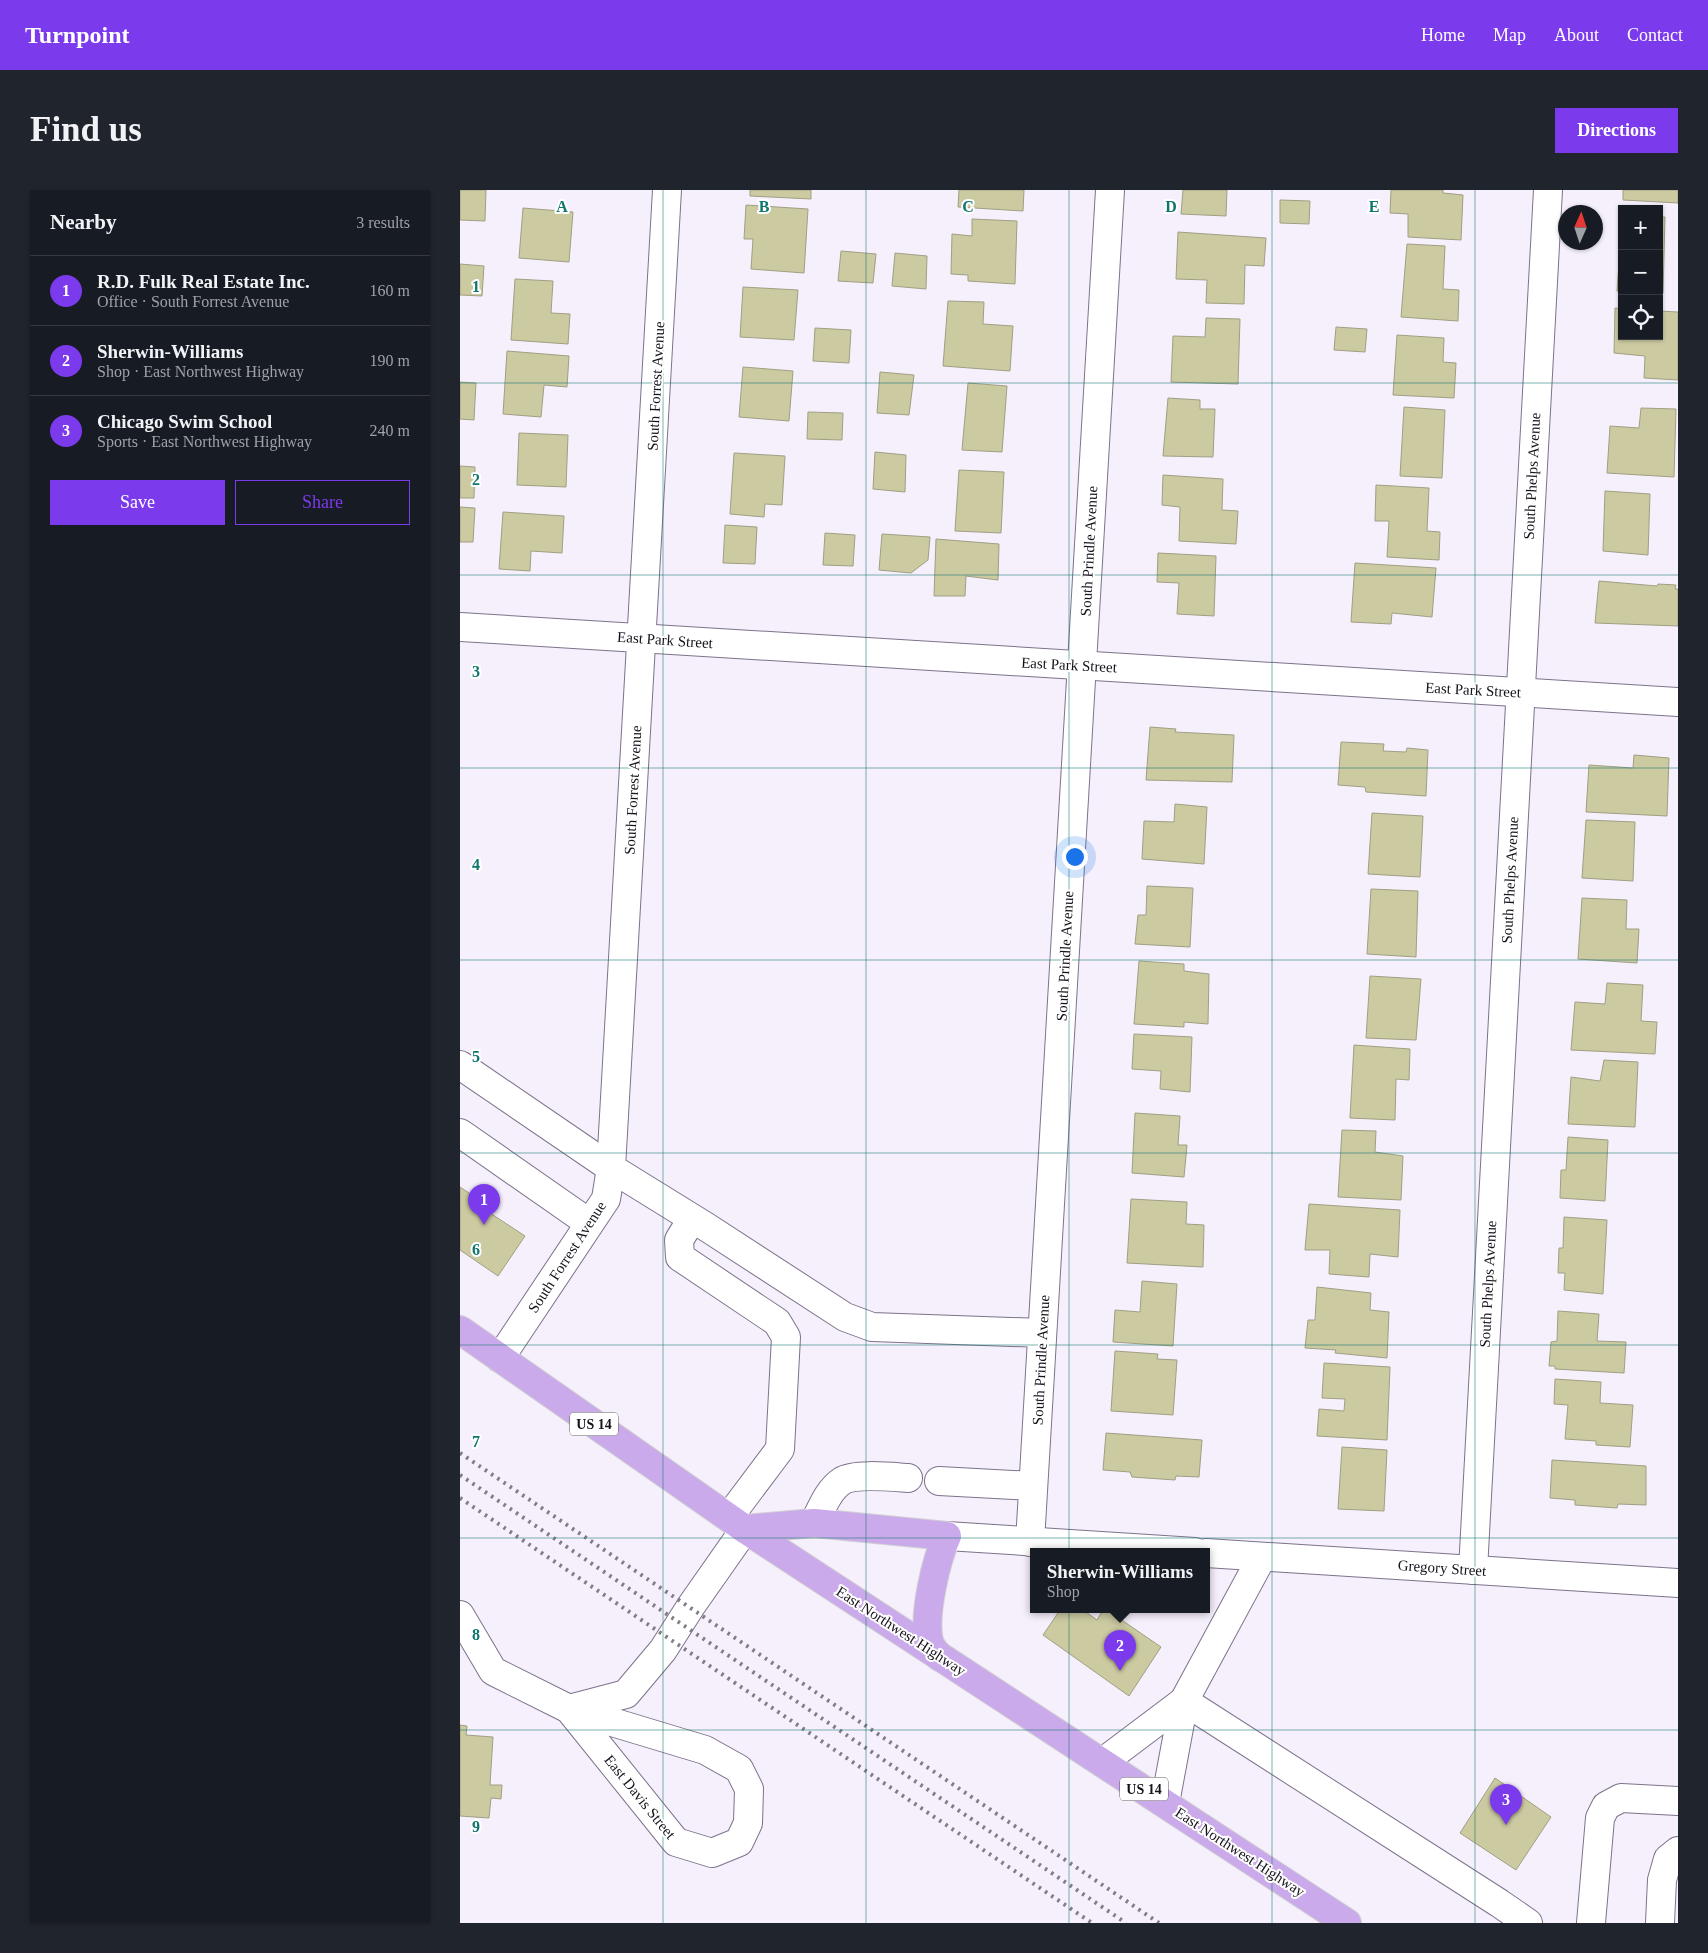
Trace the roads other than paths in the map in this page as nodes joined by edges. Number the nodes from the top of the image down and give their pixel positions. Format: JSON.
{"nodes":[{"id":1,"x":667,"y":190,"type":"edge"},
{"id":2,"x":1110,"y":190,"type":"edge"},
{"id":3,"x":1548,"y":190,"type":"edge"},
{"id":4,"x":460,"y":627,"type":"edge"},
{"id":5,"x":642,"y":639,"type":"junction"},
{"id":6,"x":1082,"y":666,"type":"junction"},
{"id":7,"x":1520,"y":693,"type":"junction"},
{"id":8,"x":1678,"y":702,"type":"edge"},
{"id":9,"x":460,"y":1065,"type":"edge"},
{"id":10,"x":460,"y":1133,"type":"edge"},
{"id":11,"x":611,"y":1168,"type":"junction"},
{"id":12,"x":692,"y":1219,"type":"junction"},
{"id":13,"x":589,"y":1223,"type":"junction"},
{"id":14,"x":460,"y":1330,"type":"edge"},
{"id":15,"x":1042,"y":1333,"type":"junction"},
{"id":16,"x":500,"y":1358,"type":"junction"},
{"id":17,"x":908,"y":1478,"type":"dead end"},
{"id":18,"x":939,"y":1481,"type":"dead end"},
{"id":19,"x":1033,"y":1486,"type":"junction"},
{"id":20,"x":737,"y":1523,"type":"junction"},
{"id":21,"x":814,"y":1523,"type":"junction"},
{"id":22,"x":947,"y":1536,"type":"junction"},
{"id":23,"x":1030,"y":1542,"type":"junction"},
{"id":24,"x":1129,"y":1548,"type":"edge"},
{"id":25,"x":1210,"y":1553,"type":"edge"},
{"id":26,"x":1262,"y":1557,"type":"junction"},
{"id":27,"x":1473,"y":1570,"type":"junction"},
{"id":28,"x":1678,"y":1583,"type":"edge"},
{"id":29,"x":460,"y":1615,"type":"edge"},
{"id":30,"x":940,"y":1657,"type":"junction"},
{"id":31,"x":1184,"y":1702,"type":"junction"},
{"id":32,"x":569,"y":1709,"type":"junction"},
{"id":33,"x":1103,"y":1762,"type":"junction"},
{"id":34,"x":1678,"y":1801,"type":"edge"},
{"id":35,"x":1165,"y":1803,"type":"junction"},
{"id":36,"x":1678,"y":1851,"type":"edge"},
{"id":37,"x":1347,"y":1923,"type":"edge"},
{"id":38,"x":1528,"y":1923,"type":"edge"},
{"id":39,"x":1591,"y":1923,"type":"edge"},
{"id":40,"x":1660,"y":1923,"type":"edge"}],
"edges":[{"from":1,"to":5,"type":"street","name":"South Forrest Avenue"},
{"from":2,"to":6,"type":"street","name":"South Prindle Avenue"},
{"from":3,"to":7,"type":"street","name":"South Phelps Avenue"},
{"from":4,"to":5,"type":"street","name":"East Park Street"},
{"from":5,"to":6,"type":"street","name":"East Park Street"},
{"from":5,"to":11,"type":"street","name":"South Forrest Avenue"},
{"from":6,"to":7,"type":"street","name":"East Park Street"},
{"from":6,"to":15,"type":"street","name":"South Prindle Avenue"},
{"from":7,"to":8,"type":"street","name":"East Park Street"},
{"from":7,"to":27,"type":"street","name":"South Phelps Avenue"},
{"from":9,"to":11,"type":"street"},
{"from":10,"to":13,"type":"street"},
{"from":11,"to":12,"type":"street"},
{"from":11,"to":13,"type":"street","name":"South Forrest Avenue"},
{"from":12,"to":15,"type":"street"},
{"from":12,"to":20,"type":"street"},
{"from":13,"to":16,"type":"street","name":"South Forrest Avenue"},
{"from":14,"to":16,"type":"main road","name":"East Northwest Highway","number":"US 14"},
{"from":15,"to":19,"type":"street","name":"South Prindle Avenue"},
{"from":16,"to":20,"type":"main road","name":"East Northwest Highway","number":"US 14"},
{"from":17,"to":21,"type":"street"},
{"from":18,"to":19,"type":"street"},
{"from":19,"to":23,"type":"street","name":"South Prindle Avenue"},
{"from":20,"to":21,"type":"main road"},
{"from":20,"to":30,"type":"main road","name":"East Northwest Highway","number":"US 14"},
{"from":20,"to":32,"type":"street"},
{"from":21,"to":22,"type":"main road"},
{"from":22,"to":23,"type":"street"},
{"from":22,"to":30,"type":"main road"},
{"from":23,"to":24,"type":"street"},
{"from":25,"to":26,"type":"street","name":"Gregory Street"},
{"from":26,"to":27,"type":"street","name":"Gregory Street"},
{"from":26,"to":31,"type":"street"},
{"from":27,"to":28,"type":"street","name":"Gregory Street"},
{"from":29,"to":32,"type":"street","name":"East Davis Street"},
{"from":30,"to":33,"type":"main road","name":"East Northwest Highway","number":"US 14"},
{"from":31,"to":33,"type":"street"},
{"from":31,"to":35,"type":"street"},
{"from":31,"to":38,"type":"street"},
{"from":32,"to":32,"type":"street","name":"East Davis Street"},
{"from":33,"to":35,"type":"main road","name":"East Northwest Highway","number":"US 14"},
{"from":34,"to":39,"type":"street"},
{"from":35,"to":37,"type":"main road","name":"East Northwest Highway","number":"US 14"},
{"from":36,"to":40,"type":"street"}]}
